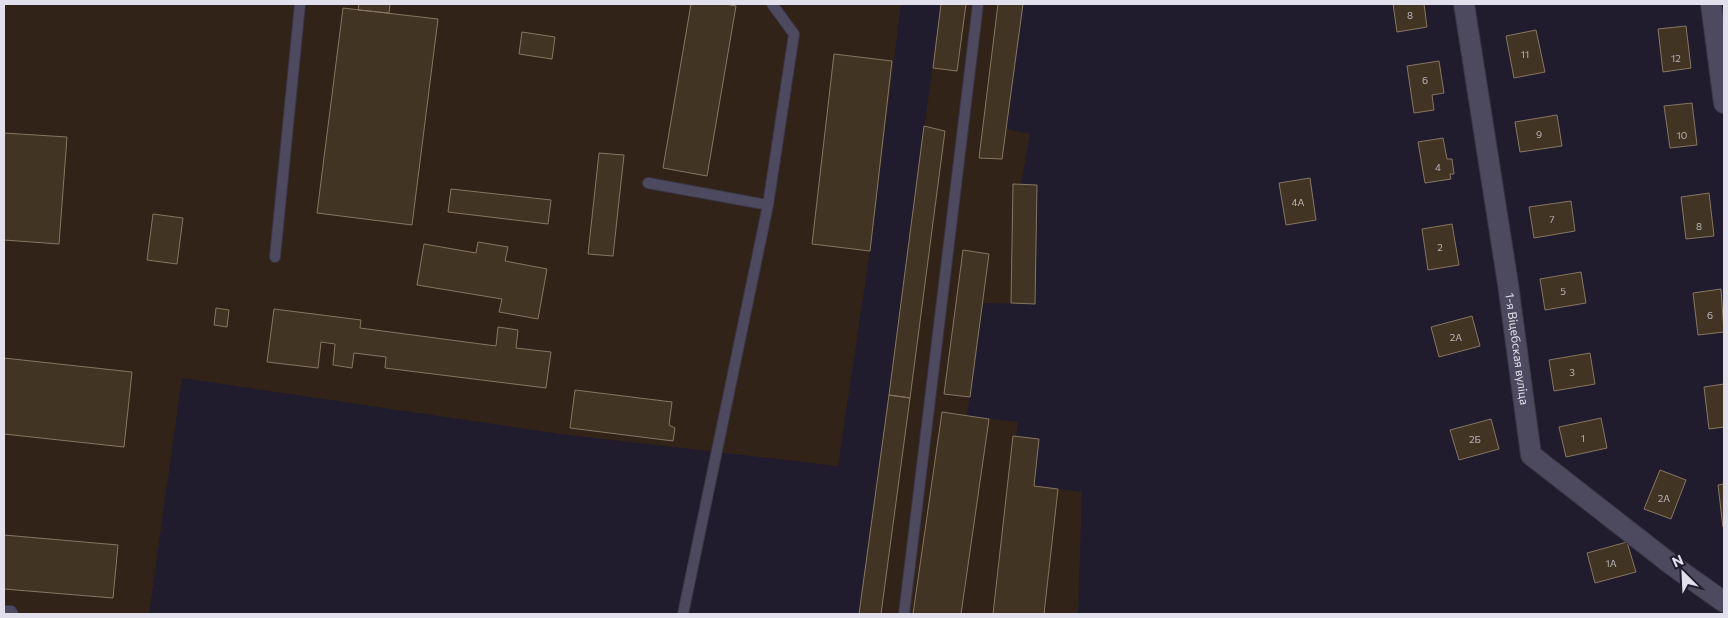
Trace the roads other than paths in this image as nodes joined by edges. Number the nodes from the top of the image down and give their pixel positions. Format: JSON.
{"nodes":[{"id":1,"x":300,"y":4,"type":"edge"},
{"id":2,"x":772,"y":4,"type":"edge"},
{"id":3,"x":978,"y":4,"type":"edge"},
{"id":4,"x":1464,"y":4,"type":"edge"},
{"id":5,"x":1712,"y":4,"type":"edge"},
{"id":6,"x":1724,"y":103,"type":"edge"},
{"id":7,"x":648,"y":183,"type":"dead end"},
{"id":8,"x":768,"y":205,"type":"junction"},
{"id":9,"x":275,"y":257,"type":"dead end"},
{"id":10,"x":1724,"y":602,"type":"edge"},
{"id":11,"x":4,"y":611,"type":"edge"},
{"id":12,"x":13,"y":614,"type":"edge"},
{"id":13,"x":683,"y":614,"type":"edge"},
{"id":14,"x":904,"y":614,"type":"edge"}],
"edges":[{"from":1,"to":9,"type":"lane"},
{"from":2,"to":8,"type":"lane"},
{"from":3,"to":14,"type":"lane"},
{"from":4,"to":10,"type":"street","name":"1-я Віцебская вуліца"},
{"from":5,"to":6,"type":"street"},
{"from":7,"to":8,"type":"lane"},
{"from":8,"to":13,"type":"lane"},
{"from":11,"to":12,"type":"lane"}]}
